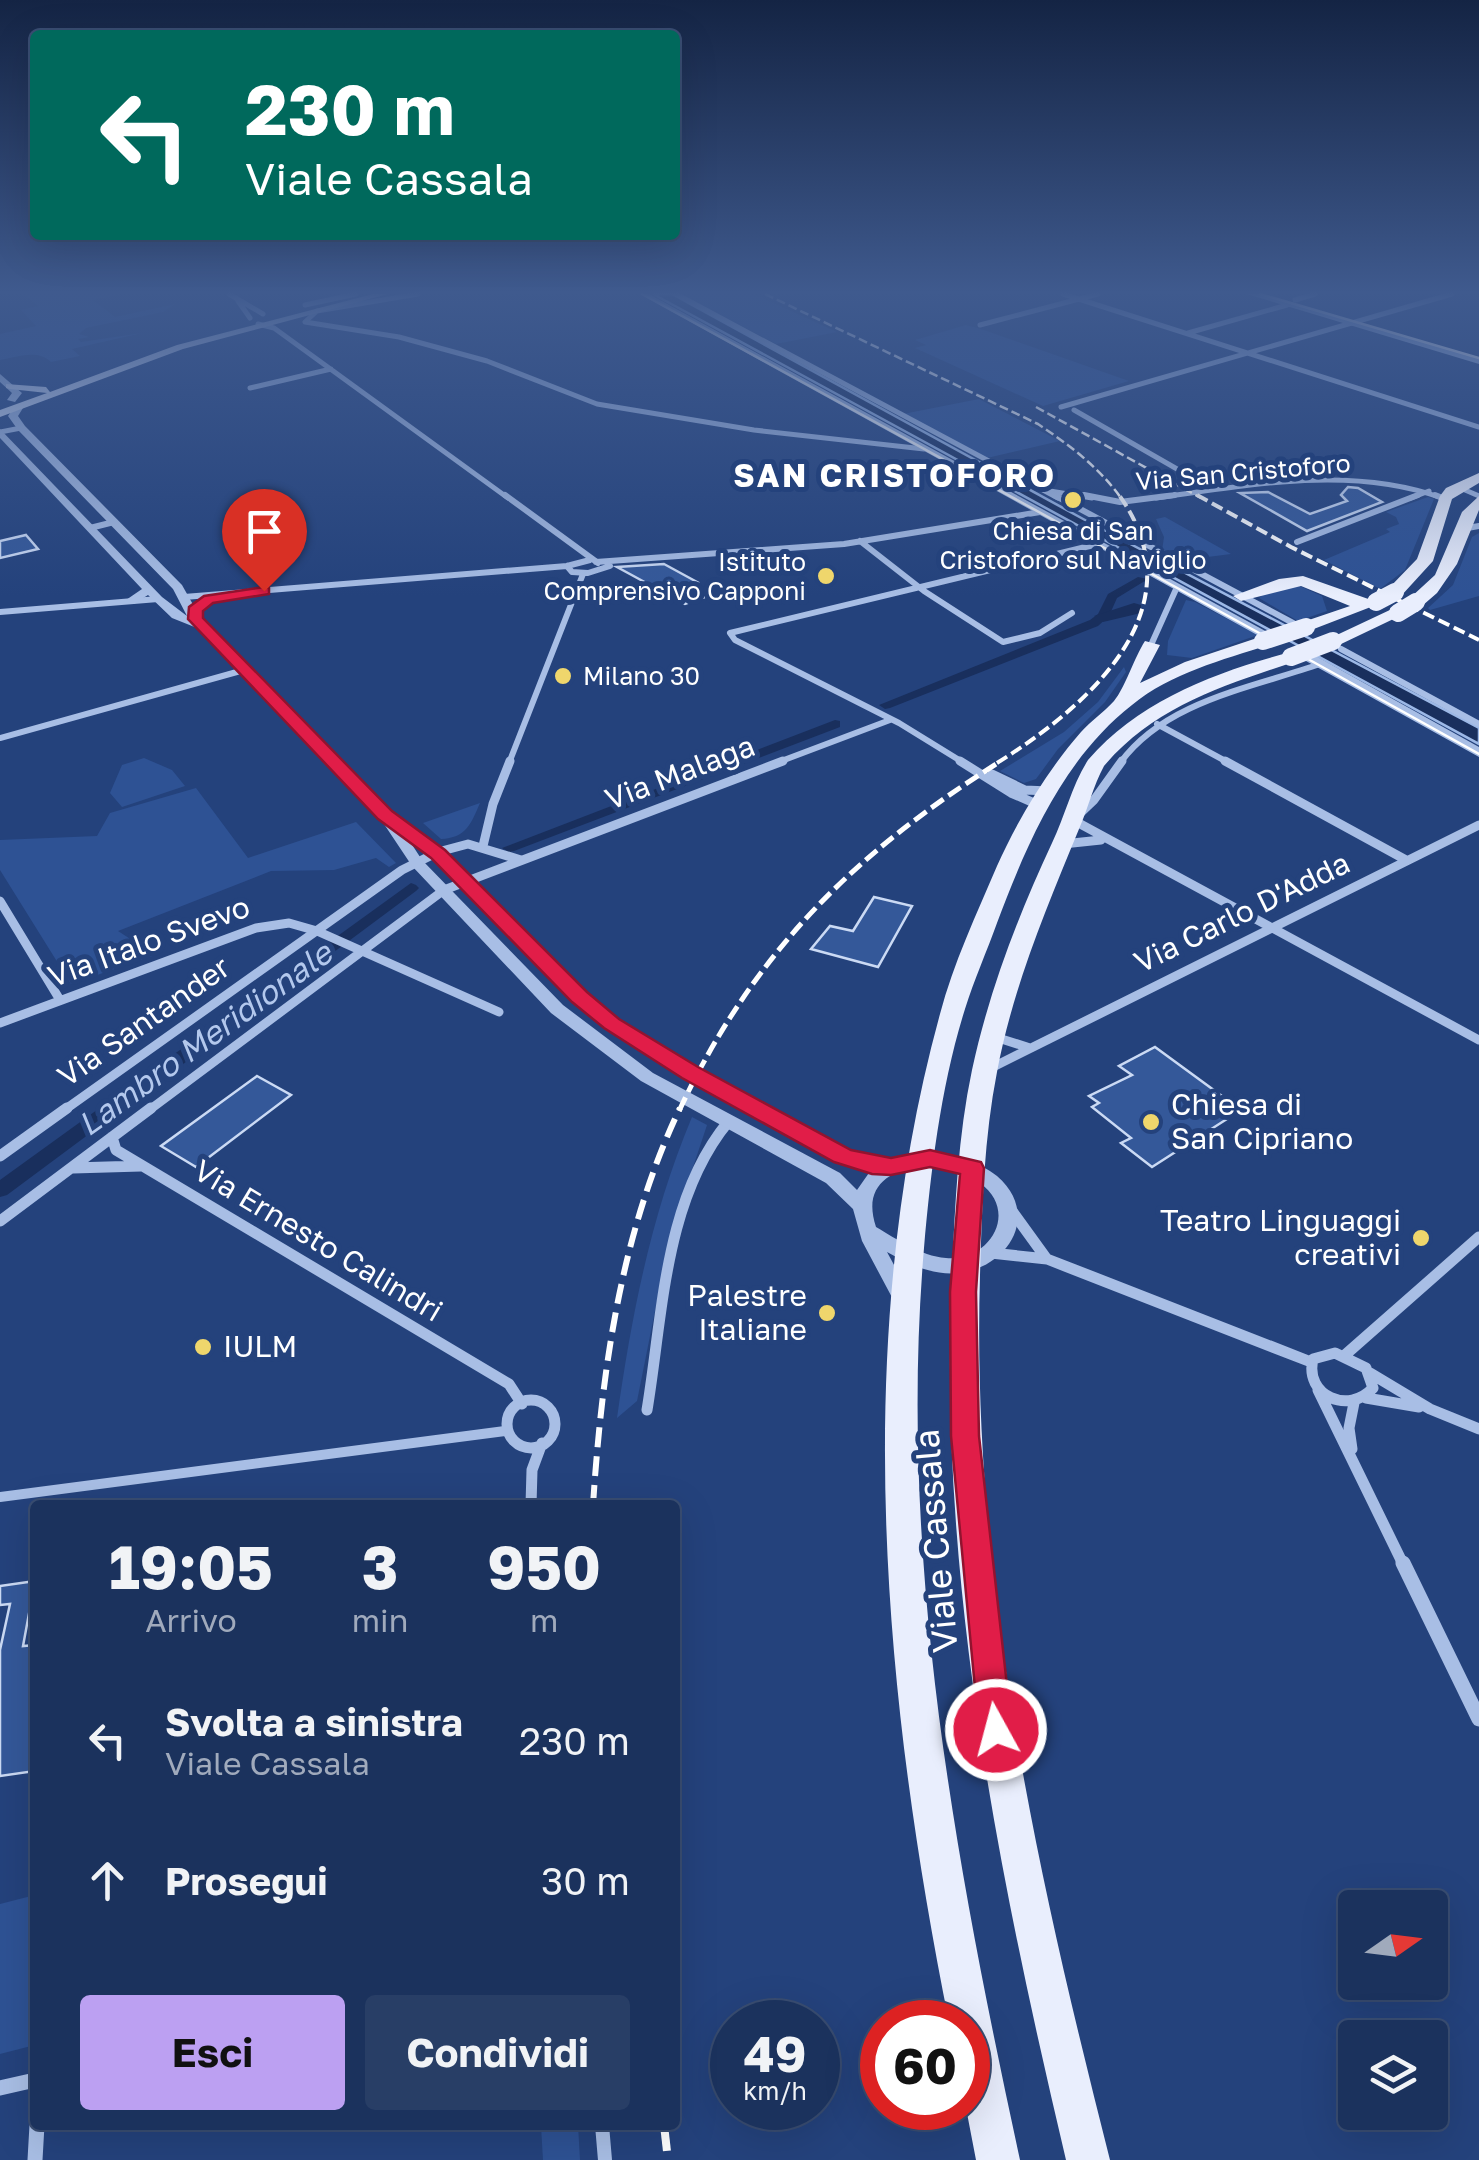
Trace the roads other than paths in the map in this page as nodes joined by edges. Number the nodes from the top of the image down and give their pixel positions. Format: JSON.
{"nodes":[{"id":1,"x":34,"y":395,"type":"edge"},
{"id":2,"x":38,"y":395,"type":"edge"},
{"id":3,"x":365,"y":395,"type":"edge"},
{"id":4,"x":574,"y":395,"type":"edge"},
{"id":5,"x":826,"y":395,"type":"edge"},
{"id":6,"x":865,"y":395,"type":"edge"},
{"id":7,"x":1108,"y":395,"type":"edge"},
{"id":8,"x":1113,"y":395,"type":"edge"},
{"id":9,"x":1379,"y":395,"type":"edge"},
{"id":10,"x":1086,"y":402,"type":"junction"},
{"id":11,"x":10,"y":404,"type":"edge"},
{"id":12,"x":0,"y":414,"type":"edge"},
{"id":13,"x":1479,"y":427,"type":"edge"},
{"id":14,"x":21,"y":428,"type":"junction"},
{"id":15,"x":1100,"y":428,"type":"junction"},
{"id":16,"x":0,"y":432,"type":"edge"},
{"id":17,"x":924,"y":449,"type":"junction"},
{"id":18,"x":59,"y":466,"type":"junction"},
{"id":19,"x":35,"y":471,"type":"junction"},
{"id":20,"x":1468,"y":482,"type":"edge"},
{"id":21,"x":1044,"y":490,"type":"junction"},
{"id":22,"x":1213,"y":490,"type":"junction"},
{"id":23,"x":1429,"y":491,"type":"junction"},
{"id":24,"x":1445,"y":499,"type":"junction"},
{"id":25,"x":1476,"y":501,"type":"edge"},
{"id":26,"x":1040,"y":512,"type":"junction"},
{"id":27,"x":114,"y":522,"type":"junction"},
{"id":28,"x":90,"y":528,"type":"junction"},
{"id":29,"x":1471,"y":528,"type":"edge"},
{"id":30,"x":860,"y":542,"type":"junction"},
{"id":31,"x":1297,"y":542,"type":"dead end"},
{"id":32,"x":1098,"y":544,"type":"junction"},
{"id":33,"x":575,"y":549,"type":"junction"},
{"id":34,"x":578,"y":560,"type":"junction"},
{"id":35,"x":596,"y":563,"type":"junction"},
{"id":36,"x":567,"y":566,"type":"junction"},
{"id":37,"x":583,"y":574,"type":"junction"},
{"id":38,"x":920,"y":586,"type":"junction"},
{"id":39,"x":1177,"y":588,"type":"junction"},
{"id":40,"x":1326,"y":591,"type":"junction"},
{"id":41,"x":153,"y":594,"type":"junction"},
{"id":42,"x":225,"y":594,"type":"junction"},
{"id":43,"x":1241,"y":596,"type":"junction"},
{"id":44,"x":184,"y":597,"type":"junction"},
{"id":45,"x":130,"y":602,"type":"joint"},
{"id":46,"x":1366,"y":606,"type":"junction"},
{"id":47,"x":0,"y":612,"type":"edge"},
{"id":48,"x":1072,"y":612,"type":"dead end"},
{"id":49,"x":1341,"y":615,"type":"junction"},
{"id":50,"x":199,"y":622,"type":"junction"},
{"id":51,"x":1293,"y":623,"type":"dead end"},
{"id":52,"x":1263,"y":637,"type":"junction"},
{"id":53,"x":1151,"y":644,"type":"junction"},
{"id":54,"x":1342,"y":649,"type":"dead end"},
{"id":55,"x":1307,"y":660,"type":"junction"},
{"id":56,"x":1184,"y":668,"type":"junction"},
{"id":57,"x":244,"y":670,"type":"junction"},
{"id":58,"x":1125,"y":700,"type":"junction"},
{"id":59,"x":890,"y":720,"type":"junction"},
{"id":60,"x":1157,"y":724,"type":"junction"},
{"id":61,"x":1479,"y":724,"type":"edge"},
{"id":62,"x":0,"y":738,"type":"edge"},
{"id":63,"x":945,"y":753,"type":"junction"},
{"id":64,"x":1479,"y":753,"type":"edge"},
{"id":65,"x":1045,"y":799,"type":"junction"},
{"id":66,"x":385,"y":815,"type":"junction"},
{"id":67,"x":1073,"y":820,"type":"junction"},
{"id":68,"x":1479,"y":825,"type":"edge"},
{"id":69,"x":1107,"y":840,"type":"junction"},
{"id":70,"x":1061,"y":845,"type":"junction"},
{"id":71,"x":483,"y":846,"type":"junction"},
{"id":72,"x":438,"y":854,"type":"junction"},
{"id":73,"x":494,"y":855,"type":"junction"},
{"id":74,"x":522,"y":860,"type":"junction"},
{"id":75,"x":1406,"y":860,"type":"junction"},
{"id":76,"x":417,"y":863,"type":"junction"},
{"id":77,"x":490,"y":875,"type":"junction"},
{"id":78,"x":466,"y":881,"type":"junction"},
{"id":79,"x":444,"y":890,"type":"junction"},
{"id":80,"x":0,"y":902,"type":"edge"},
{"id":81,"x":1270,"y":926,"type":"junction"},
{"id":82,"x":321,"y":932,"type":"junction"},
{"id":83,"x":359,"y":949,"type":"junction"},
{"id":84,"x":60,"y":1000,"type":"junction"},
{"id":85,"x":500,"y":1012,"type":"dead end"},
{"id":86,"x":0,"y":1023,"type":"edge"},
{"id":87,"x":992,"y":1036,"type":"junction"},
{"id":88,"x":1479,"y":1040,"type":"edge"},
{"id":89,"x":1028,"y":1048,"type":"junction"},
{"id":90,"x":984,"y":1072,"type":"junction"},
{"id":91,"x":728,"y":1122,"type":"junction"},
{"id":92,"x":112,"y":1137,"type":"junction"},
{"id":93,"x":0,"y":1156,"type":"edge"},
{"id":94,"x":920,"y":1159,"type":"junction"},
{"id":95,"x":142,"y":1166,"type":"junction"},
{"id":96,"x":891,"y":1167,"type":"junction"},
{"id":97,"x":71,"y":1168,"type":"junction"},
{"id":98,"x":972,"y":1168,"type":"junction"},
{"id":99,"x":1007,"y":1203,"type":"junction"},
{"id":100,"x":862,"y":1207,"type":"junction"},
{"id":101,"x":3,"y":1219,"type":"edge"},
{"id":102,"x":870,"y":1232,"type":"junction"},
{"id":103,"x":1479,"y":1237,"type":"edge"},
{"id":104,"x":910,"y":1256,"type":"junction"},
{"id":105,"x":978,"y":1259,"type":"junction"},
{"id":106,"x":1047,"y":1259,"type":"junction"},
{"id":107,"x":905,"y":1304,"type":"junction"},
{"id":108,"x":1345,"y":1355,"type":"junction"},
{"id":109,"x":1311,"y":1362,"type":"junction"},
{"id":110,"x":1370,"y":1373,"type":"junction"},
{"id":111,"x":1318,"y":1390,"type":"junction"},
{"id":112,"x":1360,"y":1400,"type":"junction"},
{"id":113,"x":522,"y":1404,"type":"junction"},
{"id":114,"x":1430,"y":1409,"type":"junction"},
{"id":115,"x":648,"y":1410,"type":"dead end"},
{"id":116,"x":1479,"y":1429,"type":"edge"},
{"id":117,"x":506,"y":1431,"type":"junction"},
{"id":118,"x":542,"y":1443,"type":"junction"},
{"id":119,"x":1354,"y":1460,"type":"junction"},
{"id":120,"x":0,"y":1497,"type":"edge"},
{"id":121,"x":531,"y":1500,"type":"edge"},
{"id":122,"x":1479,"y":1719,"type":"edge"},
{"id":123,"x":30,"y":2081,"type":"edge"},
{"id":124,"x":0,"y":2088,"type":"edge"},
{"id":125,"x":36,"y":2130,"type":"edge"},
{"id":126,"x":602,"y":2130,"type":"edge"},
{"id":127,"x":34,"y":2160,"type":"edge"},
{"id":128,"x":605,"y":2160,"type":"edge"},
{"id":129,"x":998,"y":2160,"type":"edge"},
{"id":130,"x":1088,"y":2160,"type":"edge"}],
"edges":[{"from":1,"to":11,"type":"main road"},
{"from":2,"to":11,"type":"main road"},
{"from":3,"to":33,"type":"street"},
{"from":4,"to":17,"type":"street"},
{"from":5,"to":17,"type":"street"},
{"from":6,"to":21,"type":"street"},
{"from":7,"to":10,"type":"street"},
{"from":8,"to":10,"type":"street"},
{"from":9,"to":13,"type":"street"},
{"from":10,"to":15,"type":"street"},
{"from":10,"to":15,"type":"street"},
{"from":11,"to":12,"type":"main road"},
{"from":11,"to":14,"type":"street"},
{"from":14,"to":16,"type":"street"},
{"from":14,"to":18,"type":"street"},
{"from":15,"to":22,"type":"street"},
{"from":16,"to":19,"type":"street"},
{"from":17,"to":26,"type":"street"},
{"from":18,"to":19,"type":"street"},
{"from":18,"to":27,"type":"street"},
{"from":19,"to":28,"type":"street"},
{"from":20,"to":23,"type":"street"},
{"from":20,"to":24,"type":"main road"},
{"from":20,"to":25,"type":"street"},
{"from":21,"to":22,"type":"street","name":"Via San Cristoforo"},
{"from":21,"to":43,"type":"street"},
{"from":22,"to":23,"type":"street","name":"Via San Cristoforo"},
{"from":23,"to":24,"type":"street","name":"Via San Cristoforo"},
{"from":23,"to":31,"type":"street"},
{"from":24,"to":46,"type":"main road","name":"Viale Cassala","bridge":true},
{"from":25,"to":29,"type":"main road"},
{"from":26,"to":30,"type":"street"},
{"from":26,"to":32,"type":"street"},
{"from":27,"to":28,"type":"street"},
{"from":27,"to":44,"type":"street"},
{"from":28,"to":41,"type":"street"},
{"from":29,"to":55,"type":"main road","bridge":true},
{"from":30,"to":35,"type":"street"},
{"from":30,"to":38,"type":"street"},
{"from":32,"to":38,"type":"street"},
{"from":32,"to":39,"type":"street"},
{"from":33,"to":34,"type":"street"},
{"from":33,"to":35,"type":"street"},
{"from":34,"to":35,"type":"street"},
{"from":34,"to":36,"type":"street"},
{"from":35,"to":37,"type":"street"},
{"from":36,"to":37,"type":"street"},
{"from":36,"to":42,"type":"street"},
{"from":37,"to":71,"type":"street"},
{"from":38,"to":48,"type":"street"},
{"from":38,"to":59,"type":"street"},
{"from":39,"to":52,"type":"street"},
{"from":39,"to":53,"type":"street"},
{"from":40,"to":43,"type":"main road"},
{"from":40,"to":46,"type":"main road"},
{"from":40,"to":49,"type":"main road"},
{"from":41,"to":44,"type":"street"},
{"from":41,"to":45,"type":"street"},
{"from":41,"to":50,"type":"street"},
{"from":42,"to":44,"type":"street"},
{"from":42,"to":50,"type":"street"},
{"from":43,"to":51,"type":"street"},
{"from":44,"to":50,"type":"street"},
{"from":45,"to":47,"type":"street"},
{"from":46,"to":49,"type":"main road","name":"Viale Cassala"},
{"from":49,"to":52,"type":"main road","name":"Viale Cassala","bridge":true},
{"from":50,"to":57,"type":"street"},
{"from":52,"to":56,"type":"main road","name":"Viale Cassala"},
{"from":53,"to":56,"type":"main road"},
{"from":53,"to":58,"type":"main road"},
{"from":54,"to":61,"type":"street"},
{"from":55,"to":60,"type":"street","name":"Viale Cassala"},
{"from":55,"to":64,"type":"street"},
{"from":55,"to":67,"type":"main road","name":"Viale Cassala"},
{"from":56,"to":58,"type":"main road","name":"Viale Cassala"},
{"from":57,"to":62,"type":"street"},
{"from":57,"to":66,"type":"street"},
{"from":58,"to":65,"type":"main road","name":"Viale Cassala"},
{"from":59,"to":63,"type":"street"},
{"from":59,"to":74,"type":"street","name":"Via Malaga"},
{"from":60,"to":67,"type":"street","name":"Viale Cassala"},
{"from":60,"to":75,"type":"street"},
{"from":63,"to":65,"type":"street"},
{"from":63,"to":65,"type":"street"},
{"from":65,"to":67,"type":"main road"},
{"from":65,"to":94,"type":"main road","name":"Viale Cassala"},
{"from":66,"to":72,"type":"street"},
{"from":66,"to":76,"type":"street"},
{"from":67,"to":69,"type":"street"},
{"from":67,"to":70,"type":"main road","name":"Viale Cassala"},
{"from":68,"to":75,"type":"street","name":"Via Carlo D'Adda"},
{"from":69,"to":70,"type":"street"},
{"from":69,"to":81,"type":"street"},
{"from":70,"to":87,"type":"main road","name":"Viale Cassala"},
{"from":71,"to":72,"type":"street","name":"Via Santander"},
{"from":71,"to":73,"type":"street"},
{"from":72,"to":76,"type":"street","name":"Via Santander"},
{"from":72,"to":78,"type":"street"},
{"from":73,"to":74,"type":"street"},
{"from":73,"to":77,"type":"street"},
{"from":74,"to":77,"type":"street","name":"Via Malaga"},
{"from":75,"to":81,"type":"street","name":"Via Carlo D'Adda"},
{"from":76,"to":79,"type":"street"},
{"from":76,"to":82,"type":"street","name":"Via Santander"},
{"from":77,"to":78,"type":"street","name":"Via Malaga"},
{"from":78,"to":79,"type":"street","name":"Via Malaga"},
{"from":78,"to":96,"type":"street"},
{"from":79,"to":83,"type":"street"},
{"from":79,"to":91,"type":"street"},
{"from":80,"to":84,"type":"street"},
{"from":81,"to":88,"type":"street"},
{"from":81,"to":89,"type":"street","name":"Via Carlo D'Adda"},
{"from":82,"to":83,"type":"street"},
{"from":82,"to":84,"type":"street","name":"Via Italo Svevo"},
{"from":82,"to":93,"type":"street","name":"Via Santander"},
{"from":83,"to":85,"type":"street"},
{"from":83,"to":92,"type":"street"},
{"from":84,"to":86,"type":"street","name":"Via Italo Svevo"},
{"from":87,"to":89,"type":"street"},
{"from":87,"to":90,"type":"main road","name":"Viale Cassala"},
{"from":89,"to":90,"type":"street","name":"Via Carlo D'Adda"},
{"from":90,"to":98,"type":"main road","name":"Viale Cassala"},
{"from":91,"to":100,"type":"street"},
{"from":91,"to":115,"type":"street"},
{"from":92,"to":95,"type":"street","name":"Via Ernesto Calindri"},
{"from":92,"to":97,"type":"street"},
{"from":94,"to":96,"type":"street"},
{"from":94,"to":98,"type":"street"},
{"from":94,"to":104,"type":"main road","name":"Viale Cassala"},
{"from":95,"to":97,"type":"street"},
{"from":95,"to":113,"type":"street","name":"Via Ernesto Calindri"},
{"from":96,"to":100,"type":"street"},
{"from":97,"to":101,"type":"street"},
{"from":98,"to":99,"type":"street"},
{"from":98,"to":105,"type":"main road","name":"Viale Cassala"},
{"from":99,"to":105,"type":"street","name":"Viale Cassala"},
{"from":99,"to":106,"type":"street"},
{"from":100,"to":102,"type":"street","name":"Viale Cassala"},
{"from":102,"to":104,"type":"street"},
{"from":102,"to":107,"type":"street","name":"Viale Cassala"},
{"from":103,"to":108,"type":"street"},
{"from":104,"to":105,"type":"street"},
{"from":104,"to":107,"type":"main road","name":"Viale Cassala"},
{"from":105,"to":106,"type":"street"},
{"from":105,"to":130,"type":"main road","name":"Viale Cassala"},
{"from":106,"to":109,"type":"street"},
{"from":107,"to":129,"type":"main road","name":"Viale Cassala"},
{"from":108,"to":109,"type":"street"},
{"from":108,"to":110,"type":"street"},
{"from":109,"to":111,"type":"street"},
{"from":110,"to":112,"type":"street"},
{"from":110,"to":114,"type":"street"},
{"from":111,"to":112,"type":"street"},
{"from":111,"to":119,"type":"street"},
{"from":112,"to":114,"type":"street"},
{"from":112,"to":119,"type":"street"},
{"from":113,"to":117,"type":"street"},
{"from":113,"to":118,"type":"street"},
{"from":114,"to":116,"type":"street"},
{"from":117,"to":118,"type":"street"},
{"from":117,"to":120,"type":"street"},
{"from":118,"to":121,"type":"street"},
{"from":119,"to":122,"type":"street"},
{"from":123,"to":124,"type":"street"},
{"from":125,"to":127,"type":"street"},
{"from":126,"to":128,"type":"street"}]}
